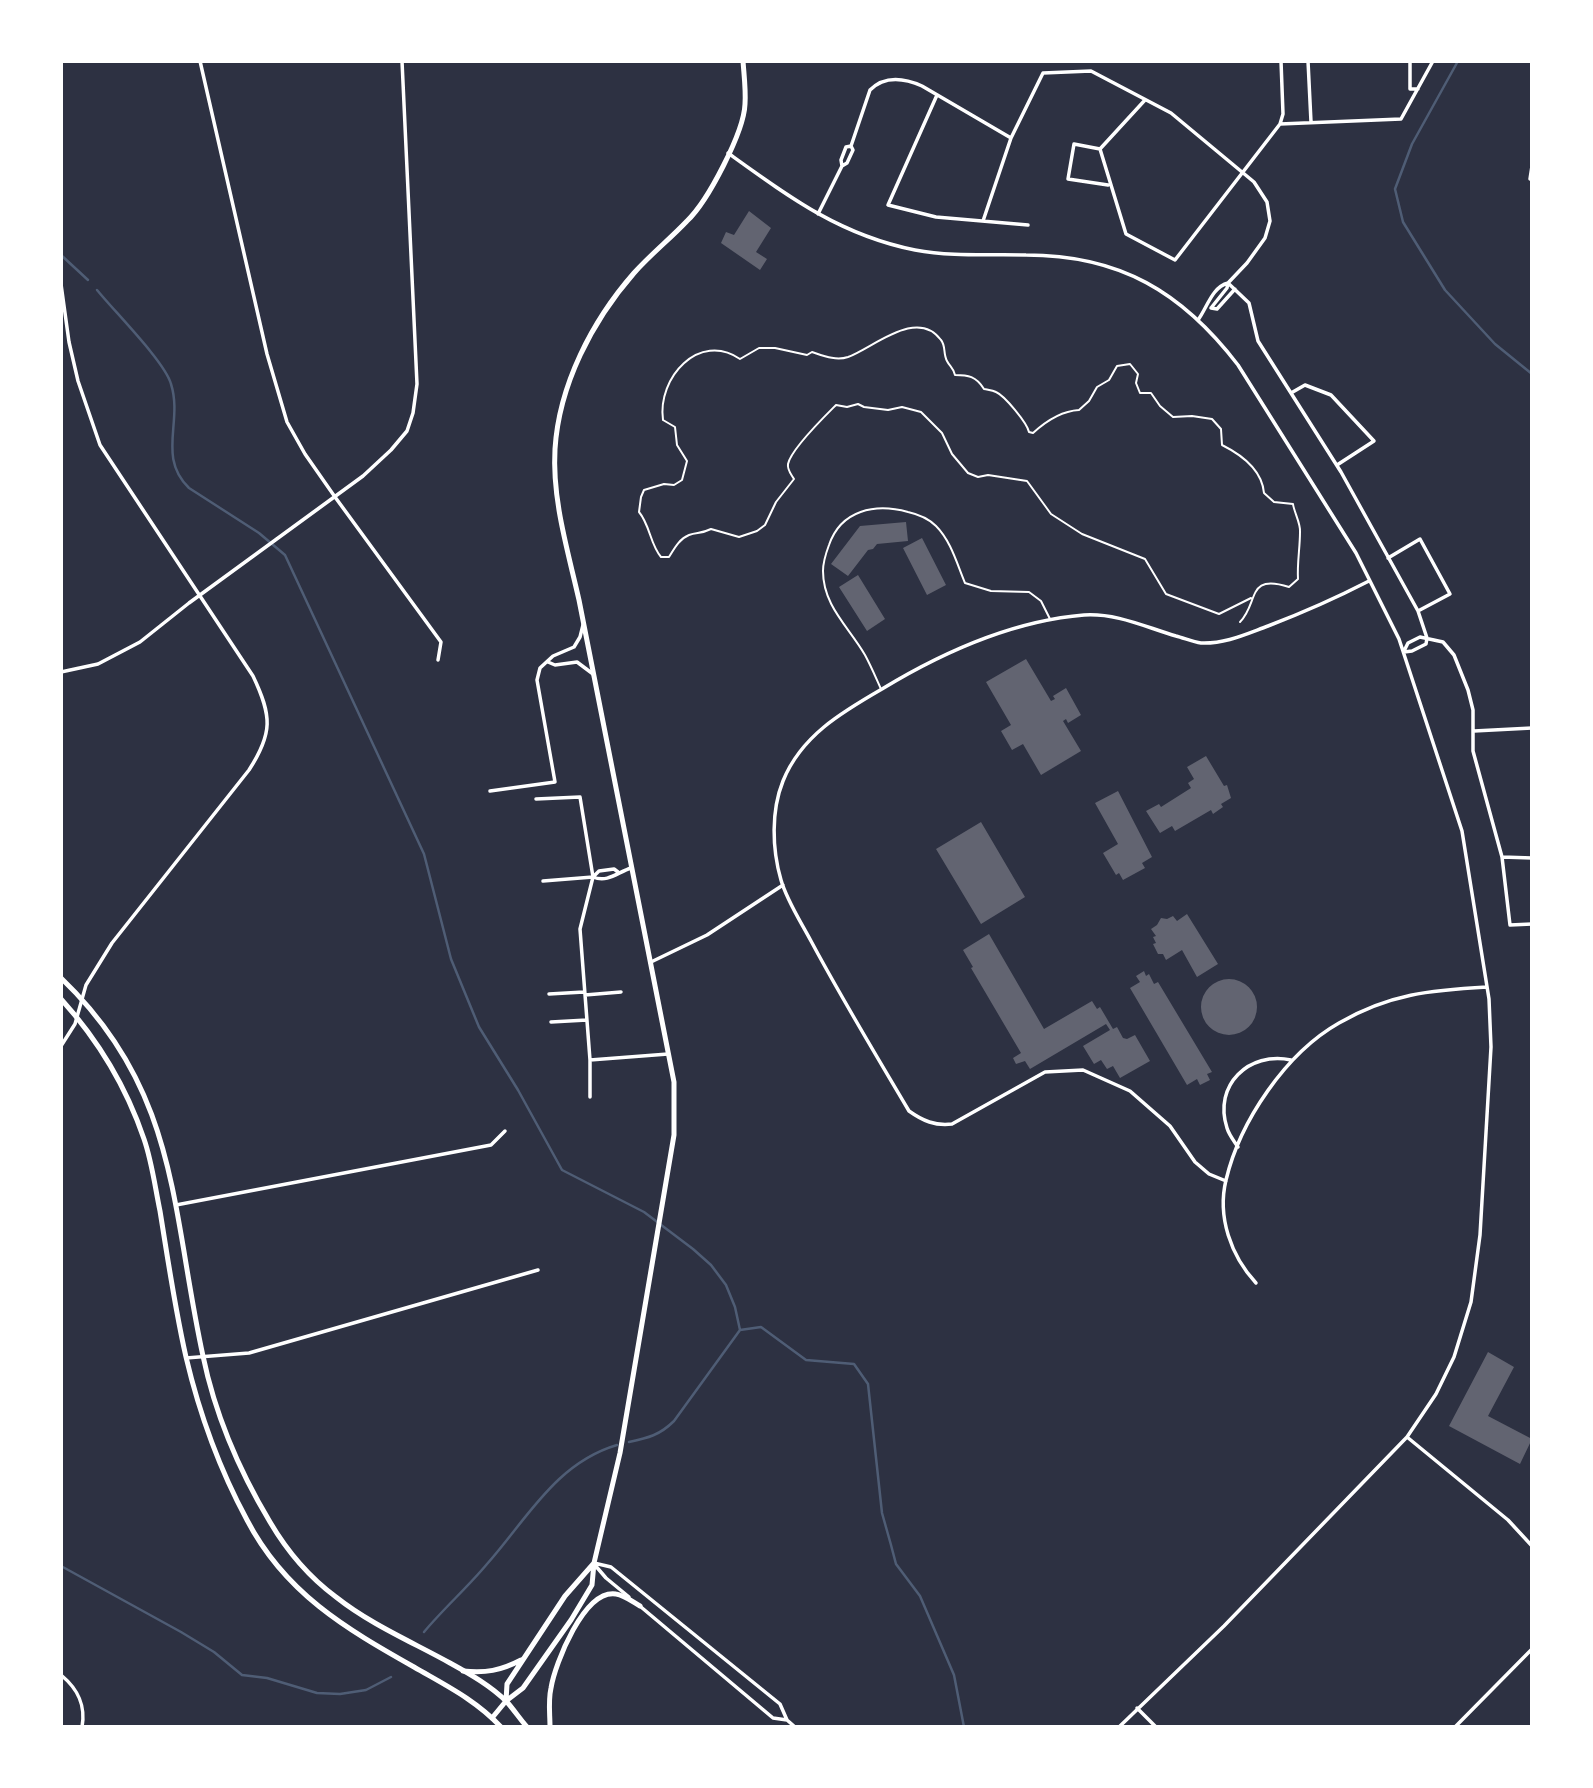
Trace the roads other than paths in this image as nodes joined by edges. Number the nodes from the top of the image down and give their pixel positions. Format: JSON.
{"nodes":[{"id":1,"x":200,"y":61,"type":"edge"},
{"id":2,"x":402,"y":61,"type":"edge"},
{"id":3,"x":743,"y":61,"type":"edge"},
{"id":4,"x":1281,"y":61,"type":"edge"},
{"id":5,"x":1308,"y":61,"type":"edge"},
{"id":6,"x":1410,"y":61,"type":"edge"},
{"id":7,"x":1433,"y":61,"type":"edge"},
{"id":8,"x":1418,"y":89,"type":"junction"},
{"id":9,"x":937,"y":95,"type":"junction"},
{"id":10,"x":1145,"y":100,"type":"junction"},
{"id":11,"x":1311,"y":123,"type":"junction"},
{"id":12,"x":1280,"y":124,"type":"junction"},
{"id":13,"x":1011,"y":138,"type":"junction"},
{"id":14,"x":1100,"y":149,"type":"junction"},
{"id":15,"x":728,"y":153,"type":"junction"},
{"id":16,"x":1532,"y":166,"type":"edge"},
{"id":17,"x":1243,"y":173,"type":"junction"},
{"id":18,"x":1530,"y":179,"type":"dead end"},
{"id":19,"x":1110,"y":185,"type":"junction"},
{"id":20,"x":818,"y":214,"type":"junction"},
{"id":21,"x":984,"y":221,"type":"junction"},
{"id":22,"x":1028,"y":225,"type":"dead end"},
{"id":23,"x":1228,"y":283,"type":"junction"},
{"id":24,"x":61,"y":284,"type":"edge"},
{"id":25,"x":1235,"y":289,"type":"junction"},
{"id":26,"x":1211,"y":308,"type":"junction"},
{"id":27,"x":1205,"y":310,"type":"junction"},
{"id":28,"x":1198,"y":320,"type":"junction"},
{"id":29,"x":1291,"y":393,"type":"junction"},
{"id":30,"x":1337,"y":466,"type":"junction"},
{"id":31,"x":335,"y":497,"type":"junction"},
{"id":32,"x":1388,"y":558,"type":"junction"},
{"id":33,"x":1370,"y":581,"type":"junction"},
{"id":34,"x":200,"y":597,"type":"junction"},
{"id":35,"x":1418,"y":611,"type":"junction"},
{"id":36,"x":1050,"y":620,"type":"junction"},
{"id":37,"x":583,"y":621,"type":"junction"},
{"id":38,"x":1427,"y":638,"type":"junction"},
{"id":39,"x":1404,"y":652,"type":"junction"},
{"id":40,"x":438,"y":660,"type":"dead end"},
{"id":41,"x":548,"y":662,"type":"junction"},
{"id":42,"x":61,"y":672,"type":"edge"},
{"id":43,"x":594,"y":676,"type":"junction"},
{"id":44,"x":881,"y":689,"type":"junction"},
{"id":45,"x":1532,"y":728,"type":"edge"},
{"id":46,"x":1474,"y":731,"type":"junction"},
{"id":47,"x":490,"y":791,"type":"dead end"},
{"id":48,"x":536,"y":799,"type":"dead end"},
{"id":49,"x":1502,"y":857,"type":"junction"},
{"id":50,"x":1532,"y":858,"type":"edge"},
{"id":51,"x":632,"y":868,"type":"junction"},
{"id":52,"x":618,"y":872,"type":"junction"},
{"id":53,"x":593,"y":877,"type":"junction"},
{"id":54,"x":543,"y":881,"type":"dead end"},
{"id":55,"x":783,"y":885,"type":"junction"},
{"id":56,"x":1532,"y":924,"type":"edge"},
{"id":57,"x":651,"y":962,"type":"junction"},
{"id":58,"x":61,"y":978,"type":"edge"},
{"id":59,"x":1487,"y":987,"type":"junction"},
{"id":60,"x":621,"y":992,"type":"dead end"},
{"id":61,"x":550,"y":993,"type":"dead end"},
{"id":62,"x":584,"y":993,"type":"junction"},
{"id":63,"x":82,"y":998,"type":"junction"},
{"id":64,"x":61,"y":999,"type":"edge"},
{"id":65,"x":77,"y":1017,"type":"junction"},
{"id":66,"x":587,"y":1020,"type":"junction"},
{"id":67,"x":551,"y":1022,"type":"dead end"},
{"id":68,"x":61,"y":1046,"type":"edge"},
{"id":69,"x":668,"y":1054,"type":"junction"},
{"id":70,"x":590,"y":1060,"type":"junction"},
{"id":71,"x":1291,"y":1060,"type":"junction"},
{"id":72,"x":590,"y":1097,"type":"dead end"},
{"id":73,"x":505,"y":1130,"type":"dead end"},
{"id":74,"x":1238,"y":1148,"type":"junction"},
{"id":75,"x":1226,"y":1181,"type":"junction"},
{"id":76,"x":176,"y":1206,"type":"junction"},
{"id":77,"x":538,"y":1270,"type":"dead end"},
{"id":78,"x":1256,"y":1283,"type":"dead end"},
{"id":79,"x":186,"y":1358,"type":"junction"},
{"id":80,"x":203,"y":1358,"type":"junction"},
{"id":81,"x":1407,"y":1437,"type":"junction"},
{"id":82,"x":1532,"y":1546,"type":"edge"},
{"id":83,"x":594,"y":1563,"type":"junction"},
{"id":84,"x":640,"y":1606,"type":"junction"},
{"id":85,"x":1532,"y":1649,"type":"edge"},
{"id":86,"x":524,"y":1658,"type":"junction"},
{"id":87,"x":463,"y":1671,"type":"junction"},
{"id":88,"x":61,"y":1675,"type":"edge"},
{"id":89,"x":506,"y":1701,"type":"junction"},
{"id":90,"x":1137,"y":1708,"type":"junction"},
{"id":91,"x":492,"y":1718,"type":"junction"},
{"id":92,"x":787,"y":1720,"type":"junction"},
{"id":93,"x":82,"y":1727,"type":"edge"},
{"id":94,"x":501,"y":1727,"type":"edge"},
{"id":95,"x":527,"y":1727,"type":"edge"},
{"id":96,"x":550,"y":1727,"type":"edge"},
{"id":97,"x":782,"y":1727,"type":"edge"},
{"id":98,"x":794,"y":1727,"type":"edge"},
{"id":99,"x":1119,"y":1727,"type":"edge"},
{"id":100,"x":1156,"y":1727,"type":"edge"},
{"id":101,"x":1455,"y":1727,"type":"edge"}],
"edges":[{"from":1,"to":31,"type":"street"},
{"from":2,"to":31,"type":"street"},
{"from":3,"to":15,"type":"main road"},
{"from":4,"to":12,"type":"street"},
{"from":5,"to":11,"type":"street"},
{"from":6,"to":8,"type":"street"},
{"from":7,"to":8,"type":"street"},
{"from":8,"to":11,"type":"street"},
{"from":9,"to":13,"type":"street"},
{"from":9,"to":20,"type":"street"},
{"from":9,"to":21,"type":"street"},
{"from":10,"to":13,"type":"street"},
{"from":10,"to":14,"type":"street"},
{"from":10,"to":17,"type":"street"},
{"from":11,"to":12,"type":"street"},
{"from":12,"to":17,"type":"street"},
{"from":13,"to":21,"type":"street"},
{"from":14,"to":19,"type":"street"},
{"from":14,"to":19,"type":"street"},
{"from":15,"to":20,"type":"street"},
{"from":15,"to":37,"type":"main road"},
{"from":16,"to":18,"type":"street"},
{"from":17,"to":19,"type":"street"},
{"from":17,"to":23,"type":"street"},
{"from":20,"to":28,"type":"street"},
{"from":21,"to":22,"type":"street"},
{"from":23,"to":25,"type":"street"},
{"from":23,"to":26,"type":"street"},
{"from":23,"to":27,"type":"street"},
{"from":24,"to":34,"type":"street"},
{"from":25,"to":26,"type":"street"},
{"from":25,"to":29,"type":"street"},
{"from":26,"to":27,"type":"street"},
{"from":27,"to":28,"type":"street"},
{"from":28,"to":33,"type":"street"},
{"from":29,"to":30,"type":"street"},
{"from":29,"to":30,"type":"street"},
{"from":30,"to":32,"type":"street"},
{"from":31,"to":34,"type":"street"},
{"from":31,"to":40,"type":"street"},
{"from":32,"to":35,"type":"street"},
{"from":32,"to":35,"type":"street"},
{"from":33,"to":36,"type":"street"},
{"from":33,"to":39,"type":"street"},
{"from":34,"to":42,"type":"street"},
{"from":34,"to":63,"type":"street"},
{"from":35,"to":38,"type":"street"},
{"from":36,"to":44,"type":"street"},
{"from":36,"to":44,"type":"lane"},
{"from":37,"to":41,"type":"street"},
{"from":37,"to":43,"type":"main road"},
{"from":38,"to":39,"type":"street"},
{"from":38,"to":39,"type":"street"},
{"from":38,"to":46,"type":"street"},
{"from":39,"to":59,"type":"street"},
{"from":41,"to":43,"type":"street"},
{"from":41,"to":47,"type":"street"},
{"from":43,"to":51,"type":"main road"},
{"from":44,"to":55,"type":"street"},
{"from":45,"to":46,"type":"street"},
{"from":46,"to":49,"type":"street"},
{"from":48,"to":53,"type":"street"},
{"from":49,"to":50,"type":"street"},
{"from":49,"to":56,"type":"street"},
{"from":51,"to":52,"type":"street"},
{"from":51,"to":57,"type":"main road"},
{"from":52,"to":53,"type":"street"},
{"from":52,"to":53,"type":"street"},
{"from":53,"to":54,"type":"street"},
{"from":53,"to":62,"type":"street"},
{"from":55,"to":57,"type":"street"},
{"from":55,"to":75,"type":"street"},
{"from":57,"to":69,"type":"main road"},
{"from":58,"to":63,"type":"main road"},
{"from":59,"to":71,"type":"street"},
{"from":59,"to":81,"type":"street"},
{"from":60,"to":62,"type":"street"},
{"from":61,"to":62,"type":"street"},
{"from":62,"to":66,"type":"street"},
{"from":63,"to":65,"type":"street"},
{"from":63,"to":76,"type":"main road"},
{"from":64,"to":65,"type":"main road"},
{"from":65,"to":68,"type":"street"},
{"from":65,"to":79,"type":"main road"},
{"from":66,"to":67,"type":"street"},
{"from":66,"to":70,"type":"street"},
{"from":69,"to":70,"type":"street"},
{"from":69,"to":83,"type":"main road"},
{"from":70,"to":72,"type":"street"},
{"from":71,"to":74,"type":"street"},
{"from":71,"to":74,"type":"street"},
{"from":73,"to":76,"type":"street"},
{"from":74,"to":75,"type":"street"},
{"from":75,"to":78,"type":"street"},
{"from":76,"to":80,"type":"main road"},
{"from":77,"to":80,"type":"street"},
{"from":79,"to":80,"type":"street"},
{"from":79,"to":91,"type":"main road"},
{"from":80,"to":87,"type":"main road"},
{"from":81,"to":82,"type":"street"},
{"from":81,"to":90,"type":"street"},
{"from":83,"to":84,"type":"street"},
{"from":83,"to":86,"type":"main road"},
{"from":83,"to":89,"type":"main road"},
{"from":83,"to":92,"type":"street"},
{"from":84,"to":92,"type":"street"},
{"from":84,"to":96,"type":"main road"},
{"from":85,"to":101,"type":"street"},
{"from":86,"to":87,"type":"main road"},
{"from":86,"to":89,"type":"main road"},
{"from":87,"to":89,"type":"main road"},
{"from":88,"to":93,"type":"street"},
{"from":89,"to":91,"type":"main road"},
{"from":89,"to":95,"type":"main road"},
{"from":90,"to":99,"type":"street"},
{"from":90,"to":100,"type":"street"},
{"from":91,"to":94,"type":"main road"},
{"from":92,"to":97,"type":"street"},
{"from":92,"to":98,"type":"street"}]}
